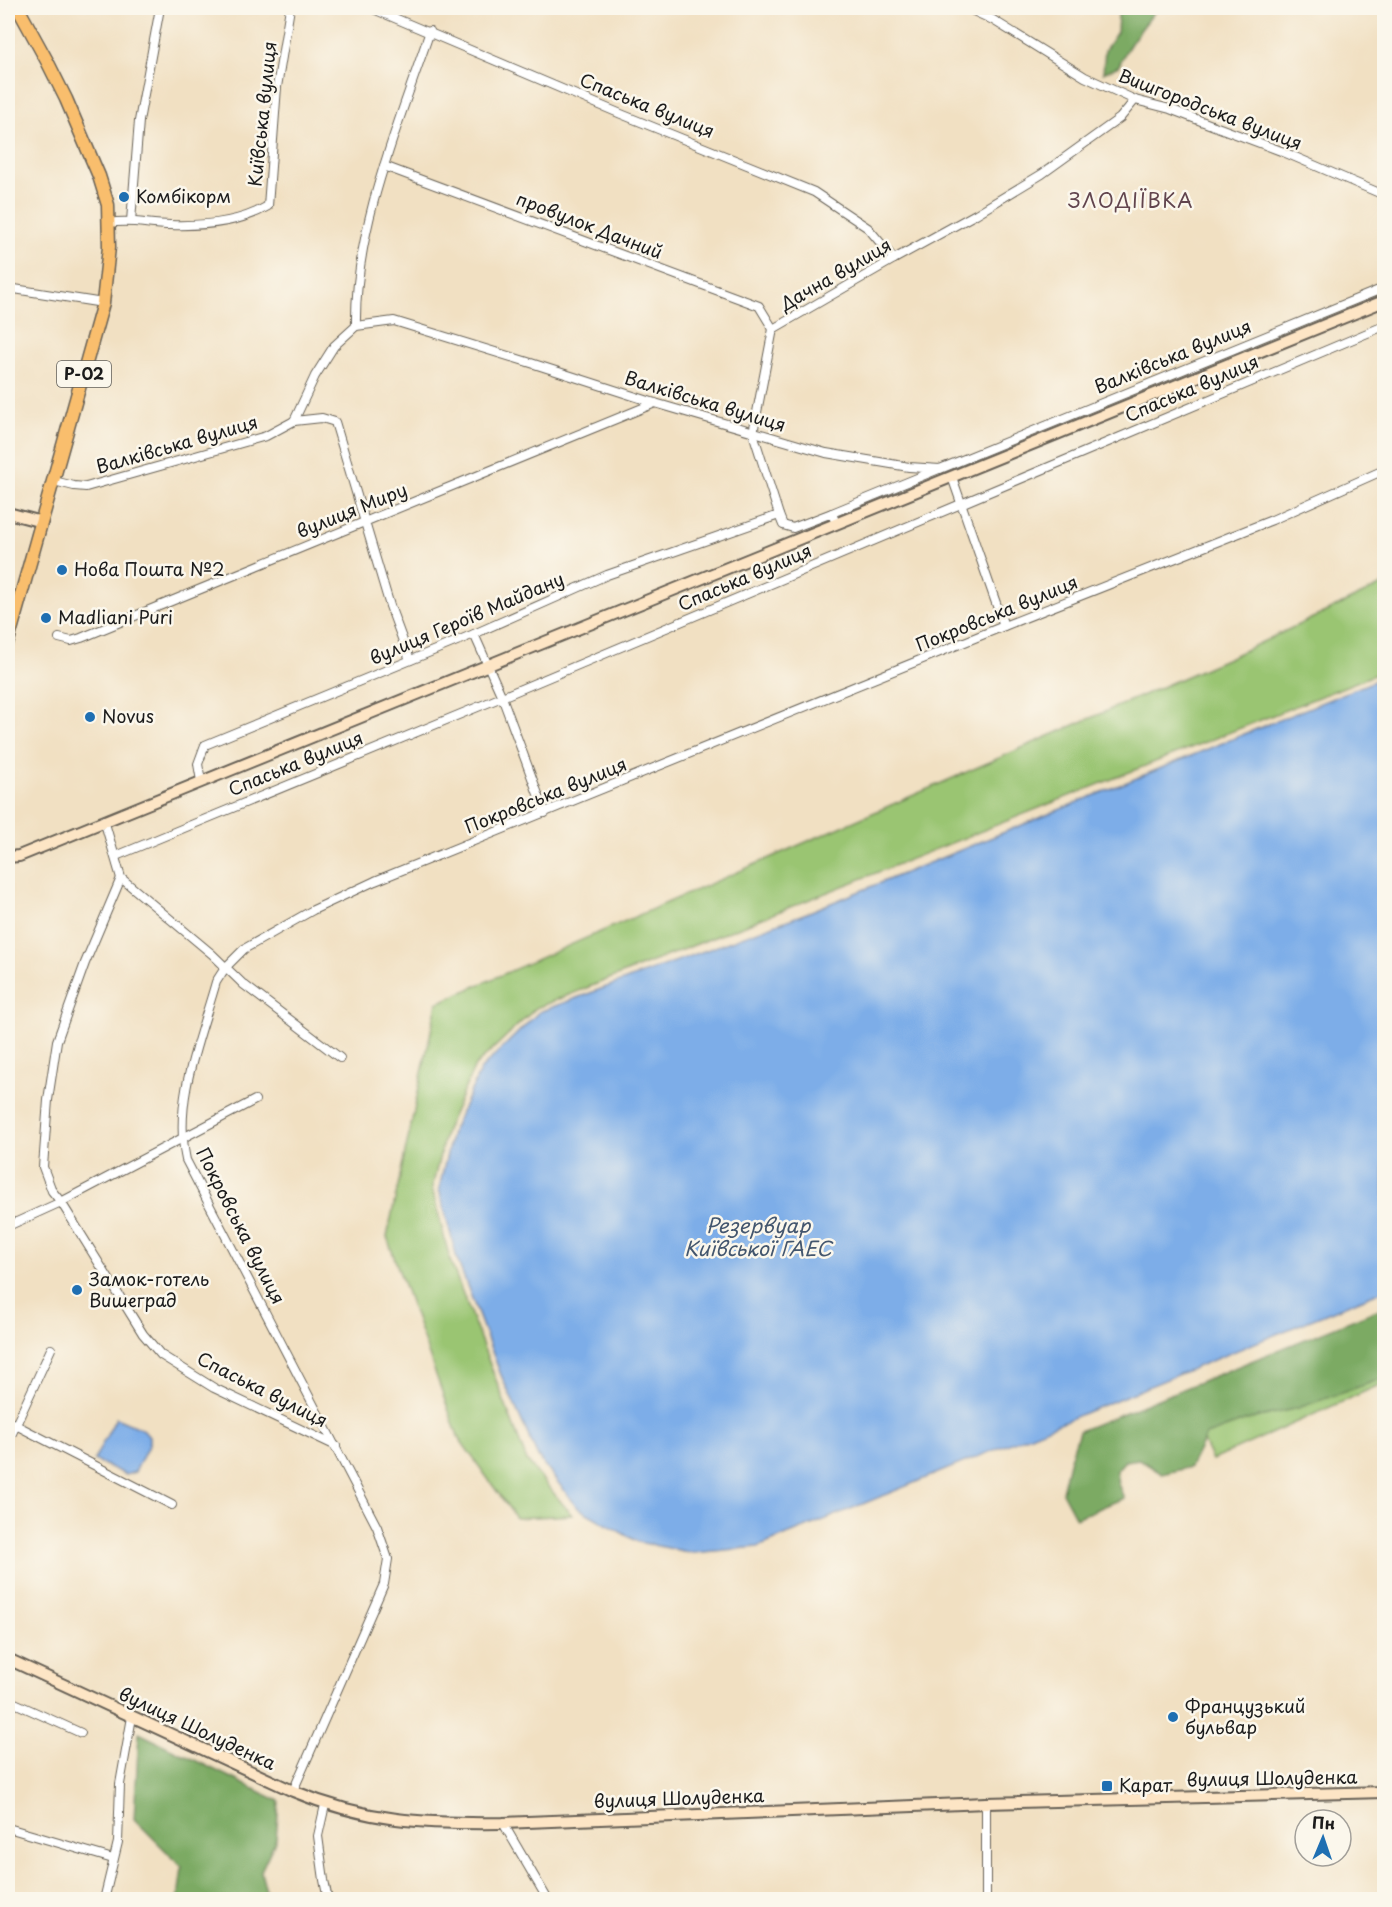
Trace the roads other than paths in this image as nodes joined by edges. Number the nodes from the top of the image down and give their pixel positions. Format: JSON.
{"nodes":[{"id":1,"x":18,"y":8,"type":"edge"},
{"id":2,"x":160,"y":8,"type":"edge"},
{"id":3,"x":290,"y":8,"type":"edge"},
{"id":4,"x":371,"y":8,"type":"edge"},
{"id":5,"x":967,"y":8,"type":"edge"},
{"id":6,"x":1376,"y":8,"type":"edge"},
{"id":7,"x":1384,"y":12,"type":"edge"},
{"id":8,"x":430,"y":31,"type":"junction"},
{"id":9,"x":1135,"y":100,"type":"junction"},
{"id":10,"x":384,"y":166,"type":"junction"},
{"id":11,"x":1384,"y":195,"type":"edge"},
{"id":12,"x":131,"y":222,"type":"junction"},
{"id":13,"x":110,"y":223,"type":"junction"},
{"id":14,"x":894,"y":259,"type":"junction"},
{"id":15,"x":8,"y":288,"type":"edge"},
{"id":16,"x":1384,"y":289,"type":"edge"},
{"id":17,"x":1384,"y":301,"type":"edge"},
{"id":18,"x":103,"y":303,"type":"junction"},
{"id":19,"x":356,"y":326,"type":"junction"},
{"id":20,"x":1384,"y":326,"type":"edge"},
{"id":21,"x":773,"y":328,"type":"junction"},
{"id":22,"x":1134,"y":389,"type":"junction"},
{"id":23,"x":1140,"y":401,"type":"junction"},
{"id":24,"x":655,"y":403,"type":"junction"},
{"id":25,"x":294,"y":421,"type":"junction"},
{"id":26,"x":753,"y":433,"type":"junction"},
{"id":27,"x":940,"y":469,"type":"junction"},
{"id":28,"x":1384,"y":470,"type":"edge"},
{"id":29,"x":952,"y":477,"type":"junction"},
{"id":30,"x":54,"y":481,"type":"junction"},
{"id":31,"x":962,"y":505,"type":"junction"},
{"id":32,"x":8,"y":513,"type":"edge"},
{"id":33,"x":832,"y":513,"type":"junction"},
{"id":34,"x":779,"y":515,"type":"junction"},
{"id":35,"x":42,"y":522,"type":"junction"},
{"id":36,"x":364,"y":523,"type":"junction"},
{"id":37,"x":836,"y":524,"type":"junction"},
{"id":38,"x":1004,"y":627,"type":"junction"},
{"id":39,"x":474,"y":634,"type":"junction"},
{"id":40,"x":59,"y":638,"type":"dead end"},
{"id":41,"x":8,"y":641,"type":"edge"},
{"id":42,"x":410,"y":660,"type":"junction"},
{"id":43,"x":488,"y":664,"type":"junction"},
{"id":44,"x":502,"y":697,"type":"junction"},
{"id":45,"x":201,"y":782,"type":"junction"},
{"id":46,"x":545,"y":813,"type":"junction"},
{"id":47,"x":104,"y":820,"type":"junction"},
{"id":48,"x":116,"y":856,"type":"junction"},
{"id":49,"x":8,"y":857,"type":"edge"},
{"id":50,"x":122,"y":878,"type":"junction"},
{"id":51,"x":225,"y":968,"type":"junction"},
{"id":52,"x":340,"y":1058,"type":"dead end"},
{"id":53,"x":255,"y":1100,"type":"dead end"},
{"id":54,"x":182,"y":1138,"type":"junction"},
{"id":55,"x":61,"y":1202,"type":"junction"},
{"id":56,"x":8,"y":1226,"type":"edge"},
{"id":57,"x":51,"y":1349,"type":"dead end"},
{"id":58,"x":8,"y":1421,"type":"edge"},
{"id":59,"x":16,"y":1425,"type":"junction"},
{"id":60,"x":8,"y":1442,"type":"edge"},
{"id":61,"x":336,"y":1446,"type":"junction"},
{"id":62,"x":171,"y":1505,"type":"dead end"},
{"id":63,"x":8,"y":1659,"type":"edge"},
{"id":64,"x":8,"y":1700,"type":"edge"},
{"id":65,"x":132,"y":1717,"type":"junction"},
{"id":66,"x":81,"y":1733,"type":"dead end"},
{"id":67,"x":293,"y":1791,"type":"junction"},
{"id":68,"x":1384,"y":1792,"type":"edge"},
{"id":69,"x":986,"y":1803,"type":"junction"},
{"id":70,"x":325,"y":1805,"type":"junction"},
{"id":71,"x":503,"y":1823,"type":"junction"},
{"id":72,"x":8,"y":1828,"type":"edge"},
{"id":73,"x":113,"y":1859,"type":"junction"},
{"id":74,"x":105,"y":1899,"type":"edge"},
{"id":75,"x":328,"y":1899,"type":"edge"},
{"id":76,"x":548,"y":1899,"type":"edge"},
{"id":77,"x":986,"y":1899,"type":"edge"}],
"edges":[{"from":1,"to":13,"type":"main road","number":"Р-02"},
{"from":2,"to":12,"type":"street"},
{"from":3,"to":12,"type":"street","name":"Київська вулиця"},
{"from":4,"to":8,"type":"street","name":"Спаська вулиця"},
{"from":5,"to":9,"type":"street","name":"Вишгородська вулиця"},
{"from":6,"to":7,"type":"street"},
{"from":8,"to":10,"type":"street"},
{"from":8,"to":14,"type":"street","name":"Спаська вулиця"},
{"from":9,"to":11,"type":"street","name":"Вишгородська вулиця"},
{"from":9,"to":14,"type":"street","name":"Дачна вулиця"},
{"from":10,"to":19,"type":"street"},
{"from":10,"to":21,"type":"street","name":"провулок Дачний"},
{"from":12,"to":13,"type":"street","name":"Київська вулиця"},
{"from":13,"to":18,"type":"main road","number":"Р-02"},
{"from":14,"to":21,"type":"street","name":"Дачна вулиця"},
{"from":15,"to":18,"type":"street"},
{"from":16,"to":22,"type":"street","name":"Валківська вулиця"},
{"from":17,"to":23,"type":"street","name":"Спаська вулиця"},
{"from":18,"to":30,"type":"main road","number":"Р-02"},
{"from":19,"to":24,"type":"street","name":"Валківська вулиця"},
{"from":19,"to":25,"type":"street"},
{"from":20,"to":31,"type":"street","name":"Спаська вулиця"},
{"from":21,"to":26,"type":"street","name":"Дачна вулиця"},
{"from":22,"to":23,"type":"street"},
{"from":22,"to":27,"type":"street","name":"Валківська вулиця"},
{"from":23,"to":29,"type":"street","name":"Спаська вулиця"},
{"from":24,"to":26,"type":"street","name":"Валківська вулиця"},
{"from":24,"to":36,"type":"street","name":"вулиця Миру"},
{"from":25,"to":30,"type":"street","name":"Валківська вулиця"},
{"from":25,"to":36,"type":"street"},
{"from":26,"to":27,"type":"street","name":"Валківська вулиця"},
{"from":26,"to":34,"type":"street","name":"Дачна вулиця"},
{"from":27,"to":33,"type":"street"},
{"from":28,"to":38,"type":"street","name":"Покровська вулиця"},
{"from":29,"to":31,"type":"street"},
{"from":29,"to":37,"type":"street","name":"Спаська вулиця"},
{"from":30,"to":35,"type":"main road","number":"Р-02"},
{"from":31,"to":38,"type":"street"},
{"from":31,"to":44,"type":"street","name":"Спаська вулиця"},
{"from":32,"to":35,"type":"street"},
{"from":33,"to":34,"type":"street"},
{"from":33,"to":37,"type":"street"},
{"from":34,"to":39,"type":"street","name":"вулиця Героїв Майдану"},
{"from":35,"to":41,"type":"main road","number":"Р-02"},
{"from":36,"to":40,"type":"street","name":"вулиця Миру"},
{"from":36,"to":42,"type":"street"},
{"from":37,"to":43,"type":"street","name":"Спаська вулиця"},
{"from":38,"to":46,"type":"street","name":"Покровська вулиця"},
{"from":39,"to":42,"type":"street","name":"вулиця Героїв Майдану"},
{"from":39,"to":43,"type":"street"},
{"from":42,"to":45,"type":"street","name":"вулиця Героїв Майдану"},
{"from":43,"to":44,"type":"street"},
{"from":43,"to":45,"type":"street","name":"Спаська вулиця"},
{"from":44,"to":46,"type":"street"},
{"from":44,"to":48,"type":"street","name":"Спаська вулиця"},
{"from":45,"to":47,"type":"street","name":"Спаська вулиця"},
{"from":46,"to":51,"type":"street","name":"Покровська вулиця"},
{"from":47,"to":48,"type":"street"},
{"from":47,"to":49,"type":"street","name":"Спаська вулиця"},
{"from":48,"to":50,"type":"street"},
{"from":50,"to":51,"type":"street"},
{"from":50,"to":55,"type":"street","name":"Спаська вулиця"},
{"from":51,"to":52,"type":"street"},
{"from":51,"to":54,"type":"street","name":"Покровська вулиця"},
{"from":53,"to":54,"type":"street"},
{"from":54,"to":55,"type":"street"},
{"from":54,"to":61,"type":"street","name":"Покровська вулиця"},
{"from":55,"to":56,"type":"street"},
{"from":55,"to":61,"type":"street","name":"Спаська вулиця"},
{"from":57,"to":59,"type":"street"},
{"from":58,"to":59,"type":"street"},
{"from":59,"to":60,"type":"street"},
{"from":59,"to":62,"type":"street"},
{"from":61,"to":67,"type":"street","name":"Покровська вулиця"},
{"from":63,"to":65,"type":"street","name":"вулиця Шолуденка"},
{"from":64,"to":66,"type":"street"},
{"from":65,"to":67,"type":"street","name":"вулиця Шолуденка"},
{"from":65,"to":73,"type":"street"},
{"from":67,"to":70,"type":"street","name":"вулиця Шолуденка"},
{"from":68,"to":69,"type":"street","name":"вулиця Шолуденка"},
{"from":69,"to":71,"type":"street","name":"вулиця Шолуденка"},
{"from":69,"to":77,"type":"street"},
{"from":70,"to":71,"type":"street","name":"вулиця Шолуденка"},
{"from":70,"to":75,"type":"street"},
{"from":71,"to":76,"type":"street"},
{"from":72,"to":73,"type":"street"},
{"from":73,"to":74,"type":"street"}]}
